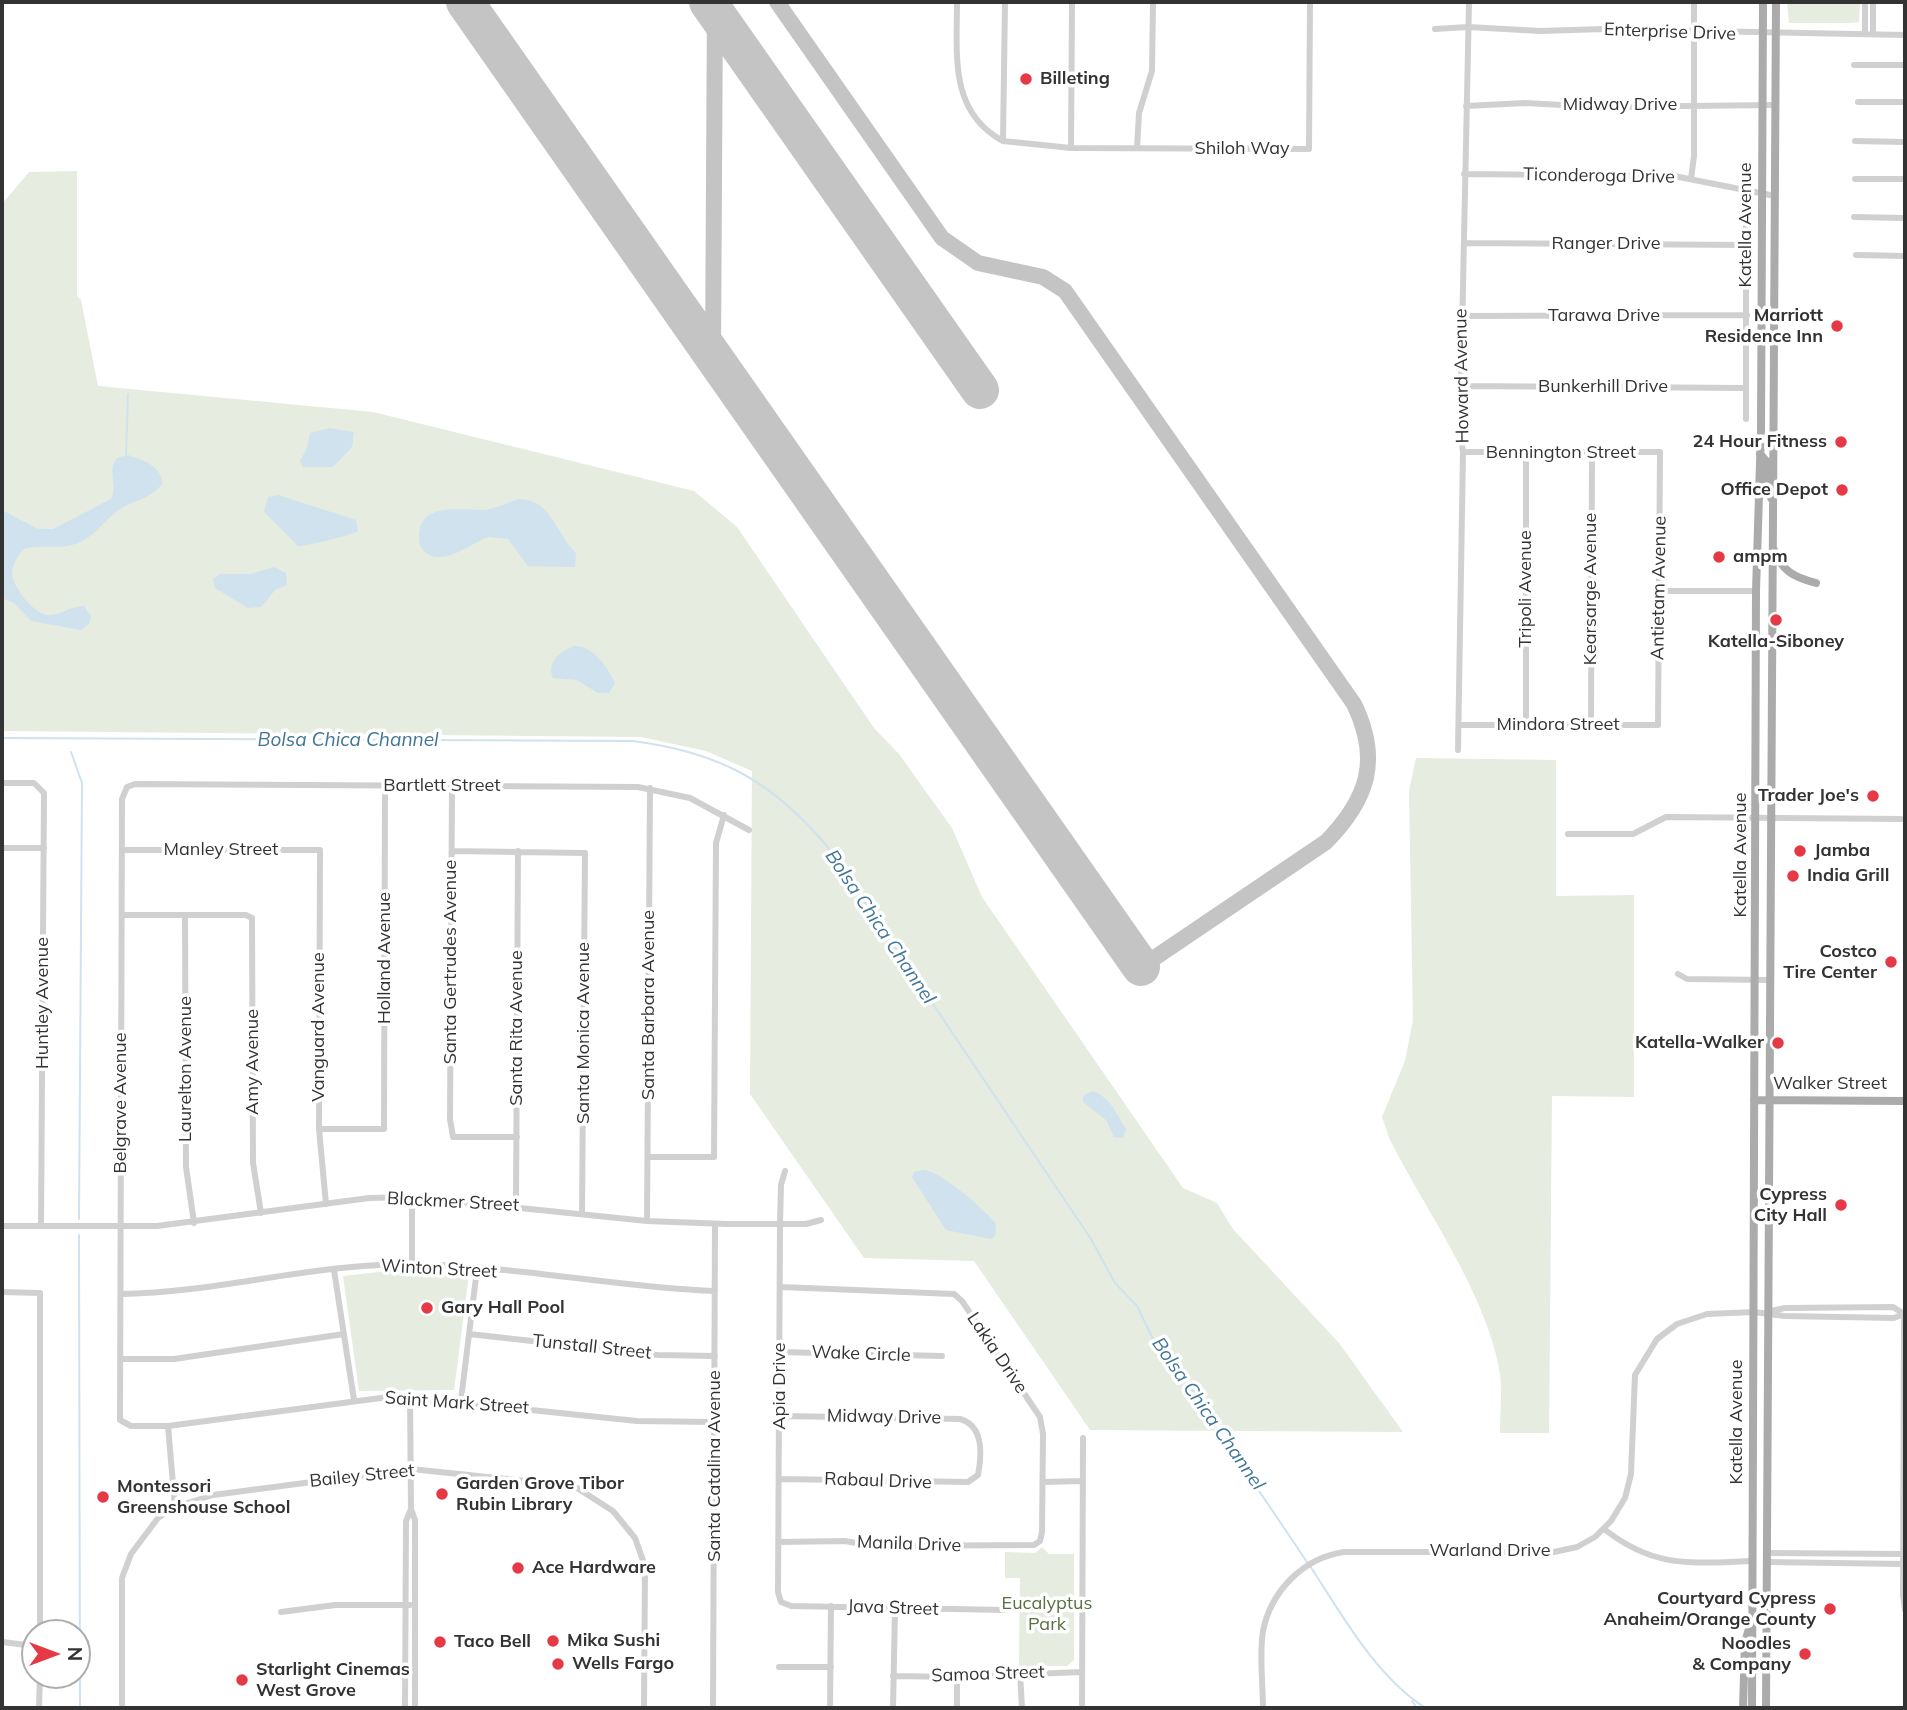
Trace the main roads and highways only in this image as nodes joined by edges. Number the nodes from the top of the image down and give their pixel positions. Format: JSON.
{"nodes":[{"id":1,"x":1763,"y":2,"type":"edge"},
{"id":2,"x":1776,"y":2,"type":"edge"},
{"id":3,"x":1760,"y":454,"type":"junction"},
{"id":4,"x":1773,"y":504,"type":"junction"},
{"id":5,"x":1772,"y":545,"type":"junction"},
{"id":6,"x":1816,"y":583,"type":"dead end"},
{"id":7,"x":1754,"y":1100,"type":"junction"},
{"id":8,"x":1768,"y":1100,"type":"junction"},
{"id":9,"x":1905,"y":1101,"type":"edge"},
{"id":10,"x":1752,"y":1546,"type":"junction"},
{"id":11,"x":1752,"y":1561,"type":"junction"},
{"id":12,"x":1767,"y":1562,"type":"junction"},
{"id":13,"x":1767,"y":1581,"type":"junction"},
{"id":14,"x":1752,"y":1619,"type":"junction"},
{"id":15,"x":1743,"y":1708,"type":"edge"},
{"id":16,"x":1752,"y":1708,"type":"edge"},
{"id":17,"x":1766,"y":1708,"type":"edge"}],
"edges":[{"from":1,"to":3,"type":"main road","name":"Katella Avenue"},
{"from":2,"to":4,"type":"main road","name":"Katella Avenue"},
{"from":3,"to":4,"type":"main road"},
{"from":3,"to":7,"type":"main road","name":"Katella Avenue"},
{"from":4,"to":5,"type":"main road","name":"Katella Avenue"},
{"from":5,"to":6,"type":"main road"},
{"from":5,"to":8,"type":"main road","name":"Katella Avenue"},
{"from":7,"to":8,"type":"main road","name":"Walker Street"},
{"from":7,"to":10,"type":"main road","name":"Katella Avenue"},
{"from":8,"to":9,"type":"main road","name":"Walker Street"},
{"from":8,"to":12,"type":"main road","name":"Katella Avenue"},
{"from":10,"to":11,"type":"main road","name":"Katella Avenue"},
{"from":10,"to":12,"type":"main road"},
{"from":11,"to":13,"type":"main road"},
{"from":11,"to":14,"type":"main road","name":"Katella Avenue"},
{"from":12,"to":13,"type":"main road","name":"Katella Avenue"},
{"from":13,"to":17,"type":"main road","name":"Katella Avenue"},
{"from":14,"to":15,"type":"main road"},
{"from":14,"to":16,"type":"main road","name":"Katella Avenue"}]}
